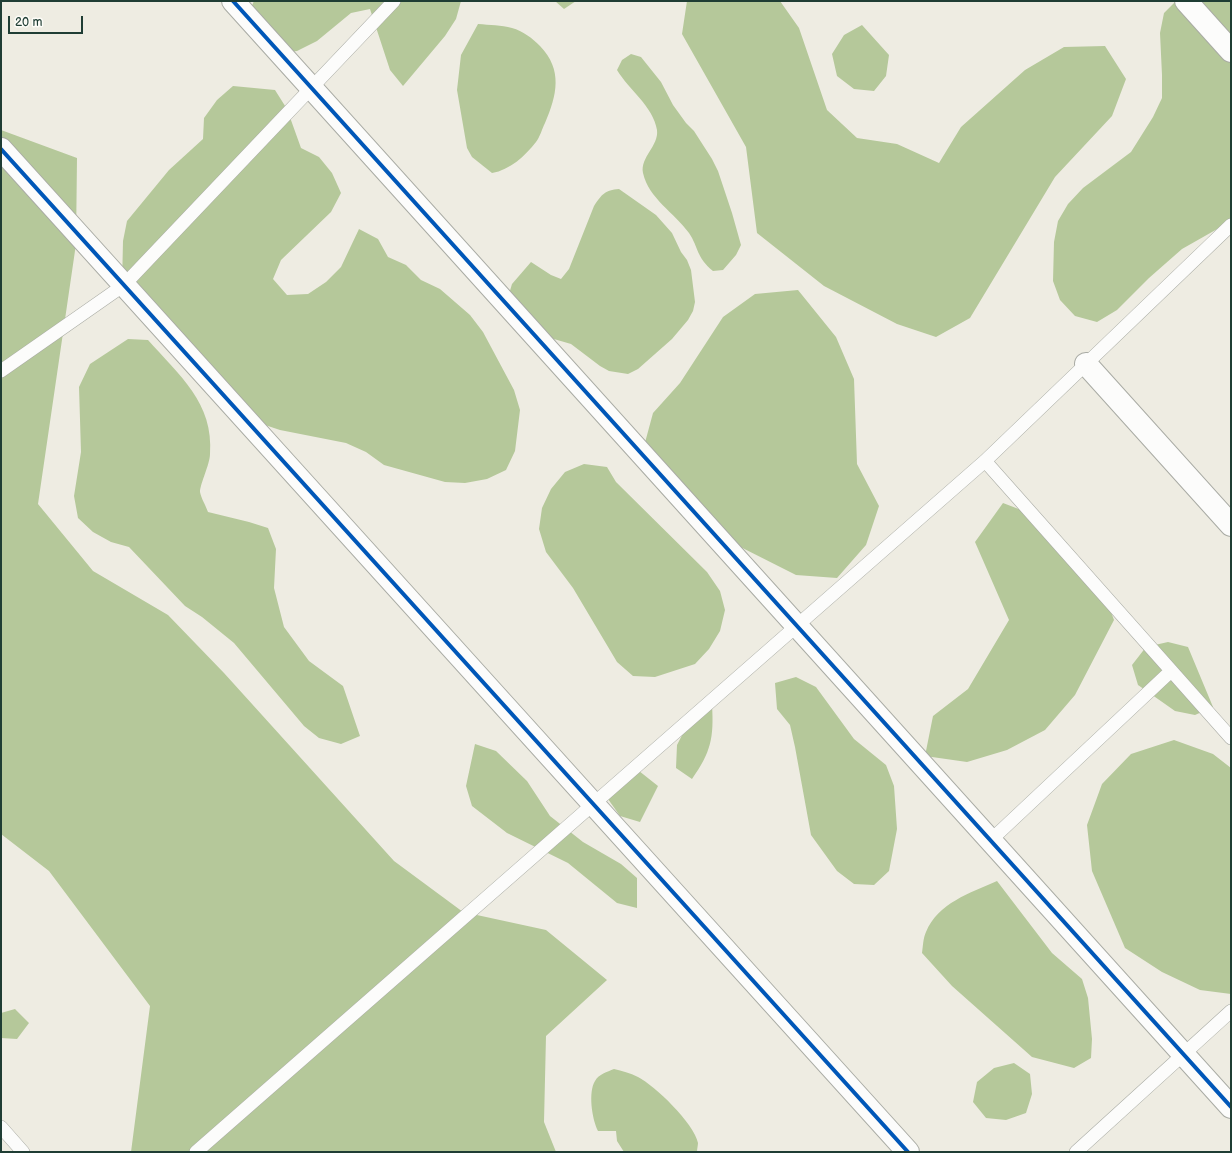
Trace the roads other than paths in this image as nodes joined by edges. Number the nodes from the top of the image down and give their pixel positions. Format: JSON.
{"nodes":[{"id":1,"x":234,"y":1,"type":"edge"},
{"id":2,"x":394,"y":1,"type":"edge"},
{"id":3,"x":1186,"y":1,"type":"edge"},
{"id":4,"x":1231,"y":51,"type":"edge"},
{"id":5,"x":312,"y":88,"type":"junction"},
{"id":6,"x":1,"y":149,"type":"edge"},
{"id":7,"x":1231,"y":225,"type":"edge"},
{"id":8,"x":124,"y":285,"type":"junction"},
{"id":9,"x":1086,"y":364,"type":"junction"},
{"id":10,"x":1,"y":371,"type":"edge"},
{"id":11,"x":985,"y":461,"type":"junction"},
{"id":12,"x":1231,"y":525,"type":"edge"},
{"id":13,"x":797,"y":626,"type":"junction"},
{"id":14,"x":1171,"y":671,"type":"junction"},
{"id":15,"x":1231,"y":738,"type":"edge"},
{"id":16,"x":593,"y":804,"type":"junction"},
{"id":17,"x":991,"y":840,"type":"junction"},
{"id":18,"x":1231,"y":1011,"type":"edge"},
{"id":19,"x":1184,"y":1054,"type":"junction"},
{"id":20,"x":1231,"y":1106,"type":"edge"},
{"id":21,"x":1,"y":1127,"type":"edge"},
{"id":22,"x":23,"y":1152,"type":"edge"},
{"id":23,"x":196,"y":1152,"type":"edge"},
{"id":24,"x":908,"y":1152,"type":"edge"},
{"id":25,"x":1076,"y":1152,"type":"edge"}],
"edges":[{"from":1,"to":5,"type":"street"},
{"from":2,"to":5,"type":"lane"},
{"from":3,"to":4,"type":"street"},
{"from":5,"to":8,"type":"lane"},
{"from":5,"to":13,"type":"street"},
{"from":6,"to":8,"type":"street"},
{"from":7,"to":9,"type":"lane"},
{"from":8,"to":10,"type":"lane"},
{"from":8,"to":16,"type":"street"},
{"from":9,"to":11,"type":"lane"},
{"from":9,"to":12,"type":"street"},
{"from":11,"to":13,"type":"lane"},
{"from":11,"to":14,"type":"lane"},
{"from":13,"to":16,"type":"lane"},
{"from":13,"to":17,"type":"street"},
{"from":14,"to":15,"type":"lane"},
{"from":14,"to":17,"type":"lane"},
{"from":16,"to":23,"type":"lane"},
{"from":16,"to":24,"type":"street"},
{"from":17,"to":19,"type":"street"},
{"from":18,"to":19,"type":"lane"},
{"from":19,"to":20,"type":"street"},
{"from":19,"to":25,"type":"lane"},
{"from":21,"to":22,"type":"lane"}]}
